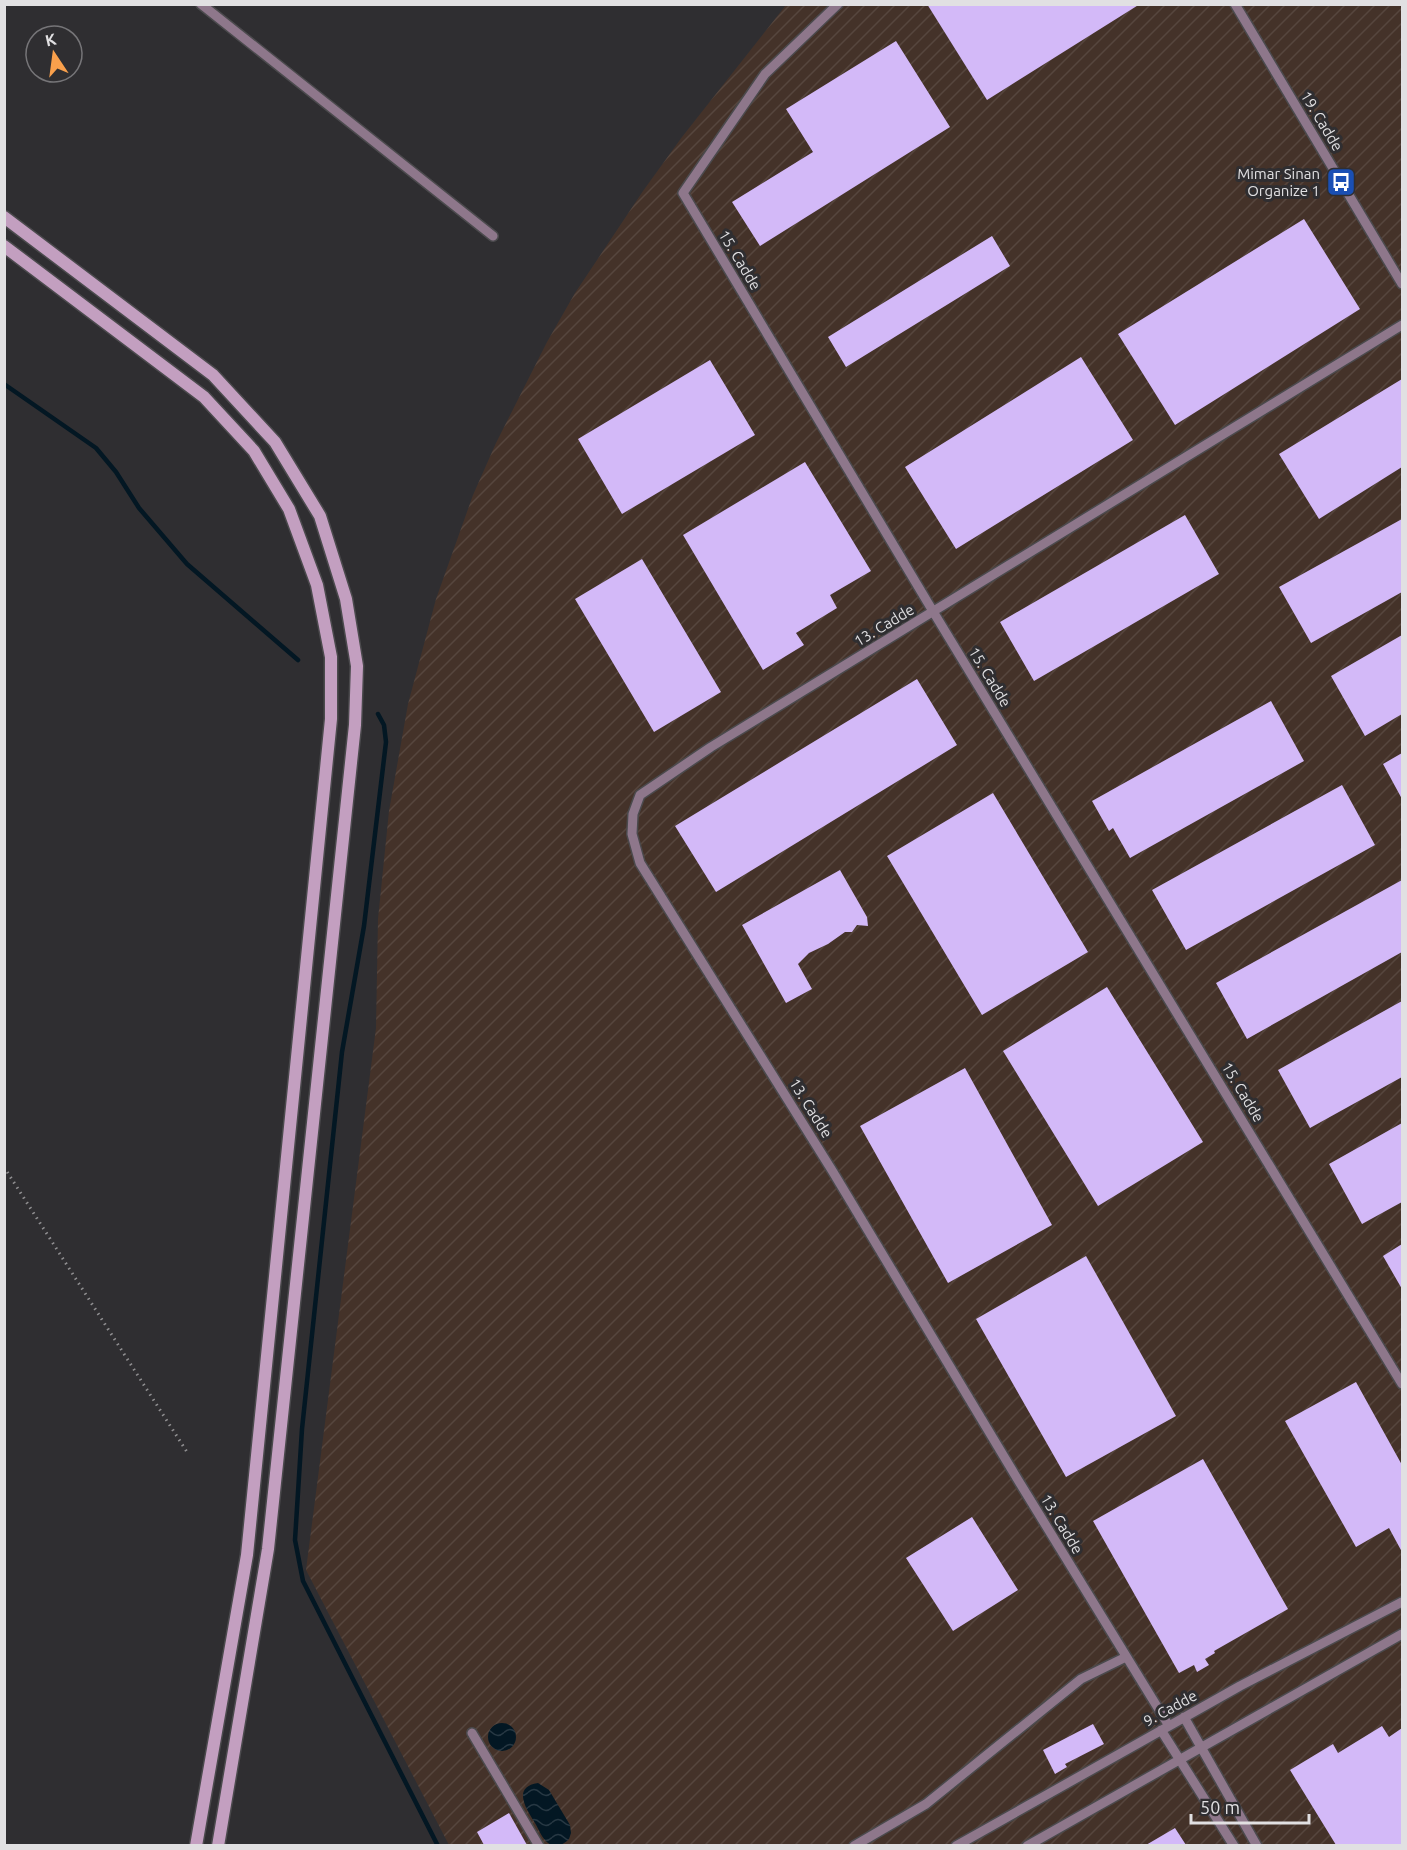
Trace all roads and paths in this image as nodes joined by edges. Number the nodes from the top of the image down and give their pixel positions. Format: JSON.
{"nodes":[{"id":1,"x":201,"y":4,"type":"edge"},
{"id":2,"x":838,"y":4,"type":"edge"},
{"id":3,"x":1234,"y":4,"type":"edge"},
{"id":4,"x":4,"y":217,"type":"edge"},
{"id":5,"x":493,"y":236,"type":"dead end"},
{"id":6,"x":4,"y":246,"type":"edge"},
{"id":7,"x":1402,"y":284,"type":"edge"},
{"id":8,"x":1402,"y":325,"type":"edge"},
{"id":9,"x":933,"y":612,"type":"junction"},
{"id":10,"x":4,"y":1167,"type":"edge"},
{"id":11,"x":1402,"y":1384,"type":"edge"},
{"id":12,"x":187,"y":1452,"type":"dead end"},
{"id":13,"x":1402,"y":1602,"type":"edge"},
{"id":14,"x":1402,"y":1634,"type":"edge"},
{"id":15,"x":1126,"y":1657,"type":"junction"},
{"id":16,"x":1184,"y":1717,"type":"junction"},
{"id":17,"x":1165,"y":1728,"type":"junction"},
{"id":18,"x":472,"y":1733,"type":"dead end"},
{"id":19,"x":1202,"y":1747,"type":"junction"},
{"id":20,"x":1180,"y":1760,"type":"junction"},
{"id":21,"x":196,"y":1845,"type":"edge"},
{"id":22,"x":218,"y":1845,"type":"edge"},
{"id":23,"x":539,"y":1845,"type":"edge"},
{"id":24,"x":854,"y":1845,"type":"edge"},
{"id":25,"x":956,"y":1845,"type":"edge"},
{"id":26,"x":1027,"y":1845,"type":"edge"},
{"id":27,"x":1234,"y":1845,"type":"edge"},
{"id":28,"x":1257,"y":1845,"type":"edge"}],
"edges":[{"from":1,"to":5,"type":"lane"},
{"from":2,"to":9,"type":"lane","name":"15. Cadde"},
{"from":3,"to":7,"type":"lane","name":"19. Cadde"},
{"from":4,"to":22,"type":"street"},
{"from":6,"to":21,"type":"street"},
{"from":8,"to":9,"type":"lane","name":"13. Cadde"},
{"from":9,"to":11,"type":"lane","name":"15. Cadde"},
{"from":9,"to":15,"type":"lane","name":"13. Cadde"},
{"from":10,"to":12,"type":"path"},
{"from":13,"to":16,"type":"lane","name":"9. Cadde"},
{"from":14,"to":19,"type":"lane"},
{"from":15,"to":17,"type":"lane","name":"13. Cadde"},
{"from":15,"to":24,"type":"lane"},
{"from":16,"to":17,"type":"lane","name":"9. Cadde"},
{"from":16,"to":19,"type":"lane"},
{"from":17,"to":20,"type":"lane","name":"13. Cadde"},
{"from":17,"to":25,"type":"lane","name":"9. Cadde"},
{"from":18,"to":23,"type":"lane"},
{"from":19,"to":20,"type":"lane"},
{"from":19,"to":28,"type":"lane"},
{"from":20,"to":26,"type":"lane"},
{"from":20,"to":27,"type":"lane"}]}
